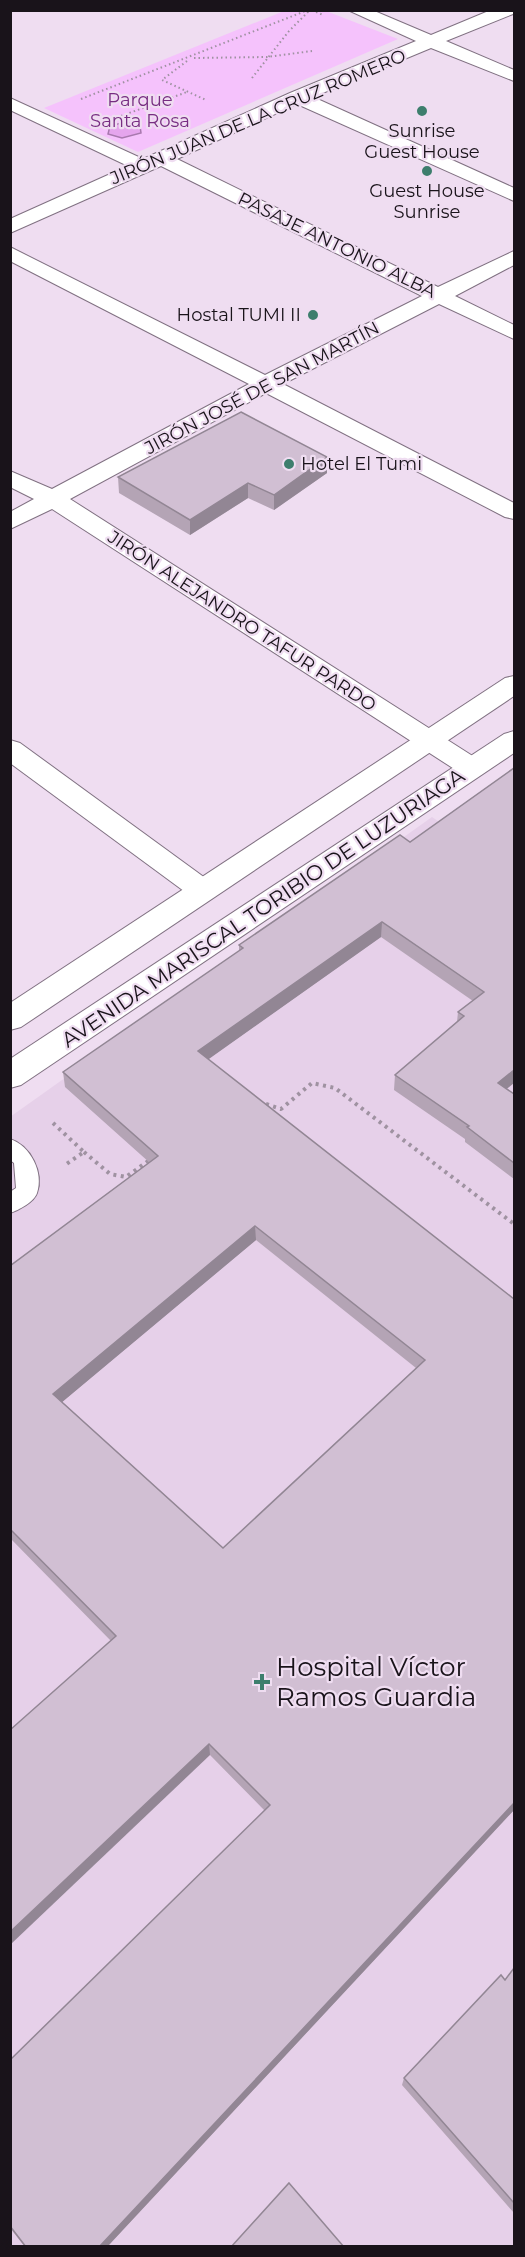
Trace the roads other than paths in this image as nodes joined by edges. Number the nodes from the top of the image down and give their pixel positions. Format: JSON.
{"nodes":[{"id":1,"x":356,"y":10,"type":"edge"},
{"id":2,"x":507,"y":10,"type":"edge"},
{"id":3,"x":433,"y":43,"type":"junction"},
{"id":4,"x":514,"y":76,"type":"edge"},
{"id":5,"x":297,"y":97,"type":"junction"},
{"id":6,"x":10,"y":103,"type":"edge"},
{"id":7,"x":151,"y":162,"type":"junction"},
{"id":8,"x":514,"y":195,"type":"edge"},
{"id":9,"x":10,"y":227,"type":"edge"},
{"id":10,"x":10,"y":253,"type":"edge"},
{"id":11,"x":514,"y":257,"type":"edge"},
{"id":12,"x":437,"y":295,"type":"junction"},
{"id":13,"x":514,"y":333,"type":"edge"},
{"id":14,"x":268,"y":383,"type":"junction"},
{"id":15,"x":10,"y":478,"type":"edge"},
{"id":16,"x":52,"y":499,"type":"junction"},
{"id":17,"x":514,"y":512,"type":"edge"},
{"id":18,"x":10,"y":522,"type":"edge"},
{"id":19,"x":514,"y":684,"type":"edge"},
{"id":20,"x":514,"y":740,"type":"edge"},
{"id":21,"x":429,"y":741,"type":"junction"},
{"id":22,"x":10,"y":749,"type":"edge"},
{"id":23,"x":472,"y":768,"type":"junction"},
{"id":24,"x":202,"y":890,"type":"junction"},
{"id":25,"x":10,"y":1020,"type":"edge"},
{"id":26,"x":10,"y":1076,"type":"edge"},
{"id":27,"x":10,"y":1147,"type":"edge"},
{"id":28,"x":10,"y":1204,"type":"edge"}],
"edges":[{"from":1,"to":3,"type":"street"},
{"from":2,"to":3,"type":"street","name":"JIRÓN JUAN DE LA CRUZ ROMERO"},
{"from":3,"to":4,"type":"street"},
{"from":3,"to":5,"type":"street","name":"JIRÓN JUAN DE LA CRUZ ROMERO"},
{"from":5,"to":7,"type":"street","name":"JIRÓN JUAN DE LA CRUZ ROMERO"},
{"from":5,"to":8,"type":"street"},
{"from":6,"to":7,"type":"street","name":"PASAJE ANTONIO ALBA"},
{"from":7,"to":9,"type":"street","name":"JIRÓN JUAN DE LA CRUZ ROMERO"},
{"from":7,"to":12,"type":"street","name":"PASAJE ANTONIO ALBA"},
{"from":10,"to":14,"type":"street"},
{"from":11,"to":12,"type":"street","name":"JIRÓN JOSÉ DE SAN MARTÍN"},
{"from":12,"to":13,"type":"street","name":"PASAJE ANTONIO ALBA"},
{"from":12,"to":14,"type":"street","name":"JIRÓN JOSÉ DE SAN MARTÍN"},
{"from":14,"to":16,"type":"street","name":"JIRÓN JOSÉ DE SAN MARTÍN"},
{"from":14,"to":17,"type":"street"},
{"from":15,"to":16,"type":"street","name":"JIRÓN ALEJANDRO TAFUR PARDO"},
{"from":16,"to":18,"type":"street","name":"JIRÓN JOSÉ DE SAN MARTÍN"},
{"from":16,"to":21,"type":"street","name":"JIRÓN ALEJANDRO TAFUR PARDO"},
{"from":19,"to":21,"type":"street"},
{"from":20,"to":23,"type":"street","name":"AVENIDA MARISCAL TORIBIO DE LUZURIAGA"},
{"from":21,"to":23,"type":"street","name":"JIRÓN ALEJANDRO TAFUR PARDO"},
{"from":21,"to":24,"type":"street"},
{"from":22,"to":24,"type":"street"},
{"from":23,"to":26,"type":"street","name":"AVENIDA MARISCAL TORIBIO DE LUZURIAGA"},
{"from":24,"to":25,"type":"street"},
{"from":27,"to":28,"type":"lane"}]}
